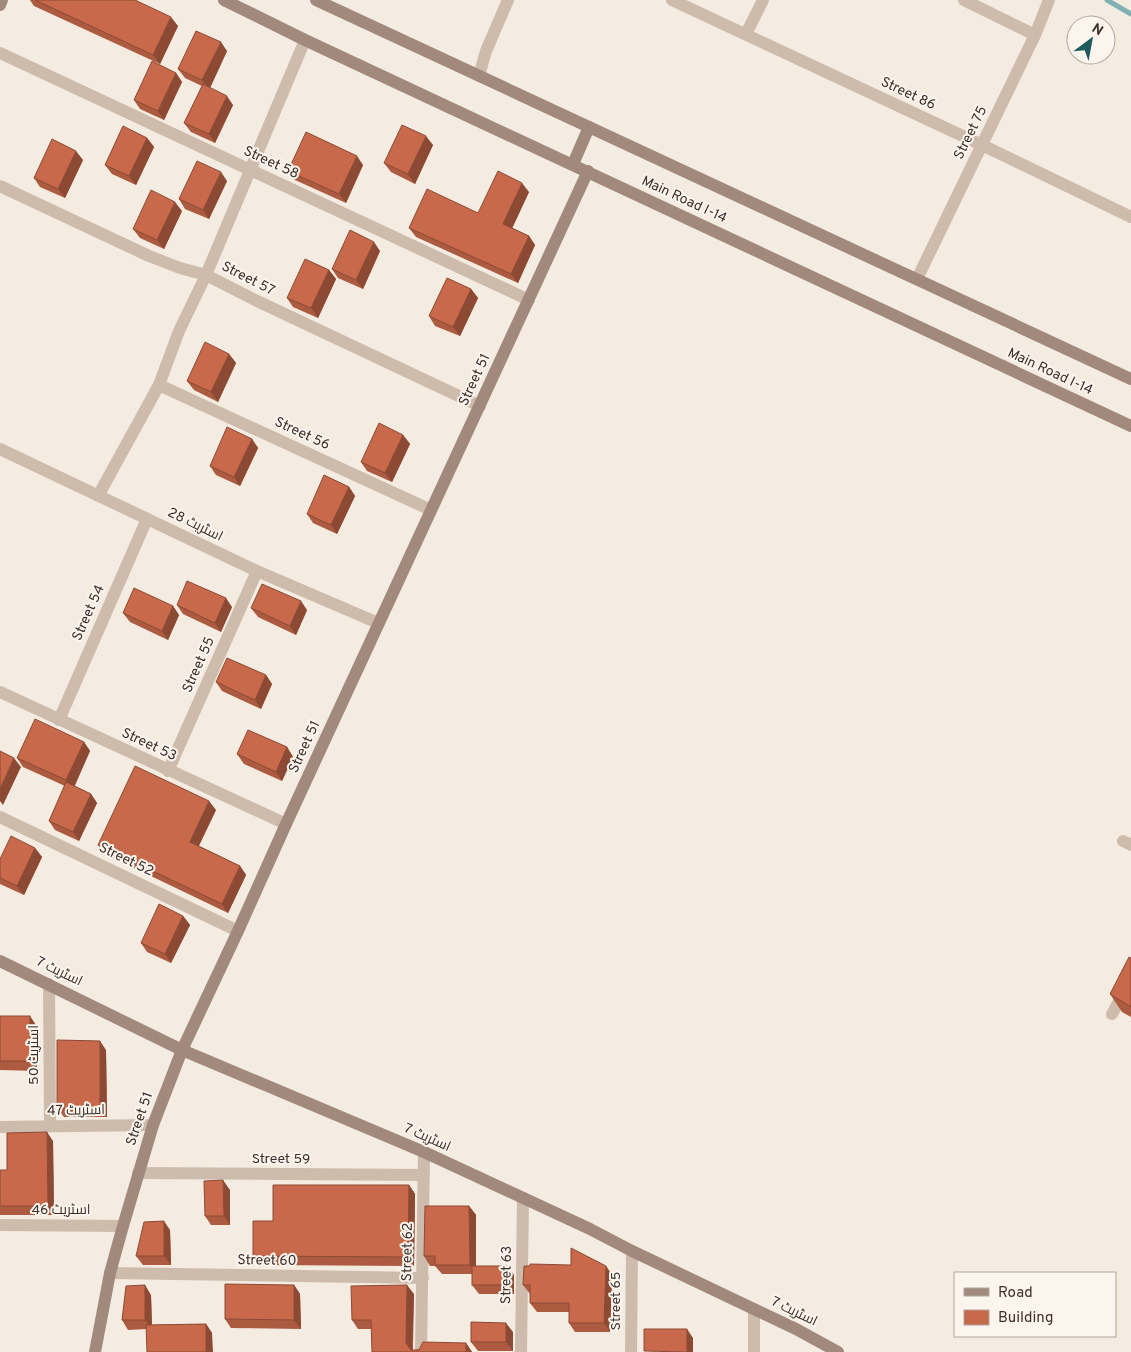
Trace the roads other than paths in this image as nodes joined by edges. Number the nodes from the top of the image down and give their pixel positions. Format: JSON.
{"nodes":[{"id":1,"x":2,"y":0,"type":"edge"},
{"id":2,"x":224,"y":0,"type":"edge"},
{"id":3,"x":316,"y":0,"type":"edge"},
{"id":4,"x":508,"y":0,"type":"edge"},
{"id":5,"x":672,"y":0,"type":"edge"},
{"id":6,"x":763,"y":0,"type":"edge"},
{"id":7,"x":964,"y":0,"type":"edge"},
{"id":8,"x":1050,"y":0,"type":"edge"},
{"id":9,"x":0,"y":4,"type":"edge"},
{"id":10,"x":746,"y":34,"type":"junction"},
{"id":11,"x":1035,"y":35,"type":"junction"},
{"id":12,"x":305,"y":40,"type":"junction"},
{"id":13,"x":0,"y":53,"type":"edge"},
{"id":14,"x":479,"y":76,"type":"junction"},
{"id":15,"x":589,"y":127,"type":"junction"},
{"id":16,"x":982,"y":145,"type":"junction"},
{"id":17,"x":573,"y":164,"type":"junction"},
{"id":18,"x":249,"y":170,"type":"junction"},
{"id":19,"x":588,"y":171,"type":"junction"},
{"id":20,"x":0,"y":186,"type":"edge"},
{"id":21,"x":1131,"y":217,"type":"edge"},
{"id":22,"x":206,"y":275,"type":"junction"},
{"id":23,"x":917,"y":279,"type":"junction"},
{"id":24,"x":529,"y":300,"type":"junction"},
{"id":25,"x":1131,"y":379,"type":"edge"},
{"id":26,"x":159,"y":385,"type":"junction"},
{"id":27,"x":480,"y":406,"type":"junction"},
{"id":28,"x":1131,"y":426,"type":"edge"},
{"id":29,"x":0,"y":449,"type":"edge"},
{"id":30,"x":98,"y":496,"type":"junction"},
{"id":31,"x":431,"y":510,"type":"junction"},
{"id":32,"x":147,"y":518,"type":"junction"},
{"id":33,"x":257,"y":571,"type":"junction"},
{"id":34,"x":378,"y":624,"type":"junction"},
{"id":35,"x":0,"y":692,"type":"edge"},
{"id":36,"x":59,"y":720,"type":"junction"},
{"id":37,"x":168,"y":770,"type":"junction"},
{"id":38,"x":0,"y":817,"type":"edge"},
{"id":39,"x":286,"y":824,"type":"junction"},
{"id":40,"x":238,"y":931,"type":"junction"},
{"id":41,"x":0,"y":961,"type":"edge"},
{"id":42,"x":1131,"y":978,"type":"edge"},
{"id":43,"x":49,"y":984,"type":"junction"},
{"id":44,"x":1112,"y":1014,"type":"dead end"},
{"id":45,"x":182,"y":1050,"type":"junction"},
{"id":46,"x":153,"y":1125,"type":"junction"},
{"id":47,"x":50,"y":1126,"type":"junction"},
{"id":48,"x":0,"y":1127,"type":"edge"},
{"id":49,"x":424,"y":1152,"type":"junction"},
{"id":50,"x":138,"y":1172,"type":"junction"},
{"id":51,"x":424,"y":1175,"type":"junction"},
{"id":52,"x":523,"y":1198,"type":"junction"},
{"id":53,"x":0,"y":1225,"type":"edge"},
{"id":54,"x":123,"y":1226,"type":"junction"},
{"id":55,"x":632,"y":1251,"type":"junction"},
{"id":56,"x":110,"y":1273,"type":"junction"},
{"id":57,"x":423,"y":1278,"type":"junction"},
{"id":58,"x":754,"y":1309,"type":"junction"},
{"id":59,"x":95,"y":1352,"type":"edge"},
{"id":60,"x":421,"y":1352,"type":"edge"},
{"id":61,"x":521,"y":1352,"type":"edge"},
{"id":62,"x":631,"y":1352,"type":"edge"},
{"id":63,"x":754,"y":1352,"type":"edge"},
{"id":64,"x":838,"y":1352,"type":"edge"}],
"edges":[{"from":1,"to":9,"type":"street"},
{"from":2,"to":12,"type":"street","name":"Main Road I-14"},
{"from":3,"to":14,"type":"street","name":"Main Road I-14"},
{"from":4,"to":14,"type":"street"},
{"from":5,"to":10,"type":"street","name":"Street 86"},
{"from":6,"to":10,"type":"street"},
{"from":7,"to":11,"type":"street"},
{"from":8,"to":11,"type":"street","name":"Street 75"},
{"from":10,"to":16,"type":"street","name":"Street 86"},
{"from":11,"to":16,"type":"street","name":"Street 75"},
{"from":12,"to":17,"type":"street","name":"Main Road I-14"},
{"from":12,"to":18,"type":"street"},
{"from":13,"to":18,"type":"street","name":"Street 58"},
{"from":14,"to":15,"type":"street","name":"Main Road I-14"},
{"from":15,"to":17,"type":"street"},
{"from":15,"to":23,"type":"street","name":"Main Road I-14"},
{"from":16,"to":21,"type":"street","name":"Street 86"},
{"from":16,"to":23,"type":"street","name":"Street 75"},
{"from":17,"to":19,"type":"street","name":"Main Road I-14"},
{"from":18,"to":22,"type":"street"},
{"from":18,"to":24,"type":"street","name":"Street 58"},
{"from":19,"to":24,"type":"street","name":"Street 51"},
{"from":19,"to":28,"type":"street","name":"Main Road I-14"},
{"from":20,"to":22,"type":"street","name":"Street 57"},
{"from":22,"to":26,"type":"street"},
{"from":22,"to":27,"type":"street","name":"Street 57"},
{"from":23,"to":25,"type":"street","name":"Main Road I-14"},
{"from":24,"to":27,"type":"street","name":"Street 51"},
{"from":26,"to":30,"type":"street"},
{"from":26,"to":31,"type":"street","name":"Street 56"},
{"from":27,"to":31,"type":"street","name":"Street 51"},
{"from":29,"to":30,"type":"street","name":"اسٹریٹ 28"},
{"from":30,"to":32,"type":"street","name":"اسٹریٹ 28"},
{"from":31,"to":34,"type":"street","name":"Street 51"},
{"from":32,"to":33,"type":"street","name":"اسٹریٹ 28"},
{"from":32,"to":36,"type":"street","name":"Street 54"},
{"from":33,"to":34,"type":"street","name":"اسٹریٹ 28"},
{"from":33,"to":37,"type":"street","name":"Street 55"},
{"from":34,"to":39,"type":"street","name":"Street 51"},
{"from":35,"to":36,"type":"street","name":"Street 53"},
{"from":36,"to":37,"type":"street","name":"Street 53"},
{"from":37,"to":39,"type":"street","name":"Street 53"},
{"from":38,"to":40,"type":"street","name":"Street 52"},
{"from":39,"to":40,"type":"street","name":"Street 51"},
{"from":40,"to":45,"type":"street","name":"Street 51"},
{"from":41,"to":43,"type":"street","name":"اسٹریٹ 7"},
{"from":42,"to":44,"type":"street"},
{"from":43,"to":45,"type":"street","name":"اسٹریٹ 7"},
{"from":43,"to":47,"type":"street","name":"اسٹریٹ 50"},
{"from":45,"to":46,"type":"street","name":"Street 51"},
{"from":45,"to":49,"type":"street","name":"اسٹریٹ 7"},
{"from":46,"to":47,"type":"street","name":"اسٹریٹ 47"},
{"from":46,"to":50,"type":"street","name":"Street 51"},
{"from":47,"to":48,"type":"street","name":"اسٹریٹ 47"},
{"from":49,"to":51,"type":"street","name":"Street 62"},
{"from":49,"to":52,"type":"street","name":"اسٹریٹ 7"},
{"from":50,"to":51,"type":"street","name":"Street 59"},
{"from":50,"to":54,"type":"street","name":"Street 51"},
{"from":51,"to":57,"type":"street","name":"Street 62"},
{"from":52,"to":55,"type":"street","name":"اسٹریٹ 7"},
{"from":52,"to":61,"type":"street","name":"Street 63"},
{"from":53,"to":54,"type":"street","name":"اسٹریٹ 46"},
{"from":54,"to":56,"type":"street","name":"Street 51"},
{"from":55,"to":58,"type":"street","name":"اسٹریٹ 7"},
{"from":55,"to":62,"type":"street","name":"Street 65"},
{"from":56,"to":57,"type":"street","name":"Street 60"},
{"from":56,"to":59,"type":"street","name":"Street 51"},
{"from":57,"to":60,"type":"street","name":"Street 62"},
{"from":58,"to":63,"type":"street"},
{"from":58,"to":64,"type":"street","name":"اسٹریٹ 7"}]}
